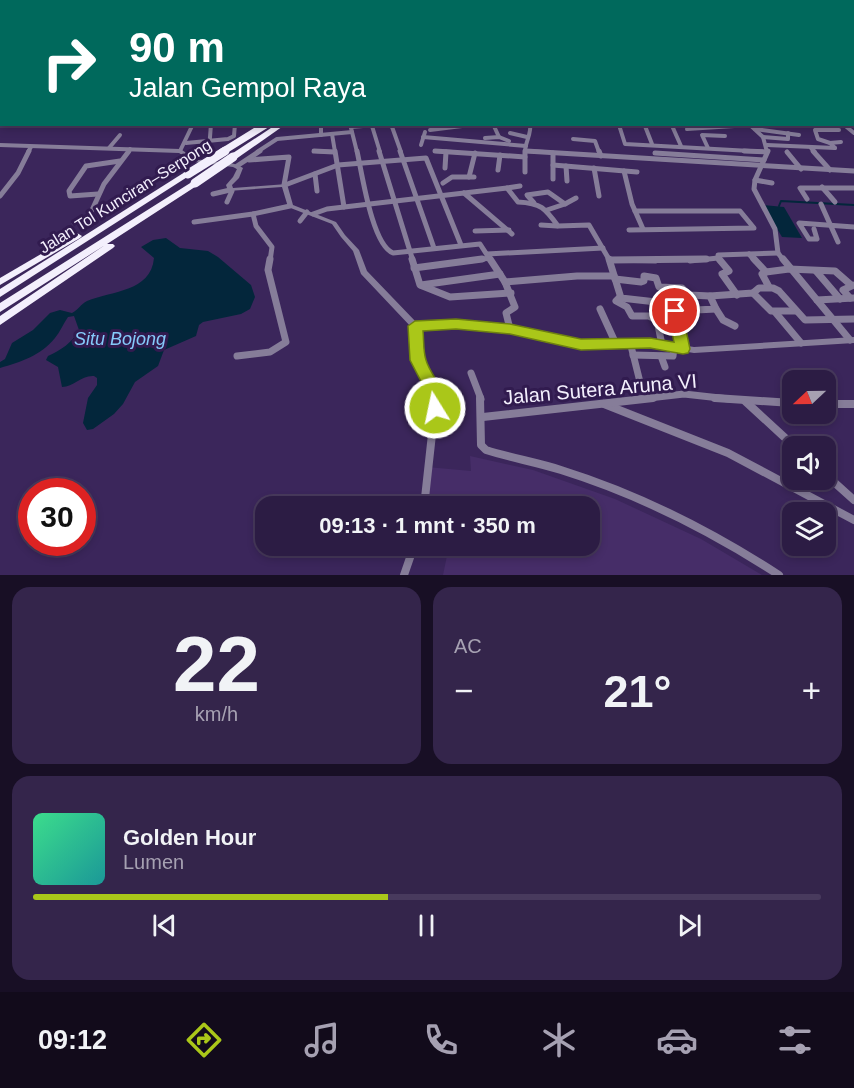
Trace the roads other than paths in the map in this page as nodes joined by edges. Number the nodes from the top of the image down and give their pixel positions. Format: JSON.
{"nodes":[{"id":1,"x":267,"y":0,"type":"edge"},
{"id":2,"x":272,"y":0,"type":"edge"},
{"id":3,"x":192,"y":126,"type":"edge"},
{"id":4,"x":211,"y":126,"type":"edge"},
{"id":5,"x":235,"y":126,"type":"edge"},
{"id":6,"x":264,"y":126,"type":"edge"},
{"id":7,"x":281,"y":126,"type":"edge"},
{"id":8,"x":321,"y":126,"type":"edge"},
{"id":9,"x":372,"y":126,"type":"edge"},
{"id":10,"x":390,"y":126,"type":"edge"},
{"id":11,"x":466,"y":126,"type":"edge"},
{"id":12,"x":493,"y":126,"type":"edge"},
{"id":13,"x":530,"y":126,"type":"edge"},
{"id":14,"x":619,"y":126,"type":"edge"},
{"id":15,"x":645,"y":126,"type":"edge"},
{"id":16,"x":674,"y":126,"type":"edge"},
{"id":17,"x":751,"y":126,"type":"edge"},
{"id":18,"x":845,"y":126,"type":"edge"},
{"id":19,"x":351,"y":128,"type":"edge"},
{"id":20,"x":854,"y":128,"type":"edge"},
{"id":21,"x":687,"y":129,"type":"dead end"},
{"id":22,"x":839,"y":130,"type":"dead end"},
{"id":23,"x":426,"y":133,"type":"junction"},
{"id":24,"x":510,"y":133,"type":"dead end"},
{"id":25,"x":788,"y":133,"type":"junction"},
{"id":26,"x":854,"y":133,"type":"edge"},
{"id":27,"x":332,"y":134,"type":"junction"},
{"id":28,"x":120,"y":135,"type":"dead end"},
{"id":29,"x":321,"y":135,"type":"junction"},
{"id":30,"x":799,"y":135,"type":"dead end"},
{"id":31,"x":725,"y":136,"type":"dead end"},
{"id":32,"x":499,"y":137,"type":"junction"},
{"id":33,"x":526,"y":137,"type":"junction"},
{"id":34,"x":763,"y":137,"type":"junction"},
{"id":35,"x":573,"y":139,"type":"dead end"},
{"id":36,"x":471,"y":140,"type":"junction"},
{"id":37,"x":208,"y":142,"type":"junction"},
{"id":38,"x":841,"y":142,"type":"dead end"},
{"id":39,"x":186,"y":143,"type":"junction"},
{"id":40,"x":513,"y":143,"type":"junction"},
{"id":41,"x":830,"y":143,"type":"junction"},
{"id":42,"x":626,"y":144,"type":"junction"},
{"id":43,"x":652,"y":144,"type":"junction"},
{"id":44,"x":0,"y":145,"type":"edge"},
{"id":45,"x":421,"y":145,"type":"dead end"},
{"id":46,"x":768,"y":145,"type":"junction"},
{"id":47,"x":681,"y":146,"type":"junction"},
{"id":48,"x":31,"y":147,"type":"junction"},
{"id":49,"x":105,"y":147,"type":"junction"},
{"id":50,"x":526,"y":148,"type":"junction"},
{"id":51,"x":708,"y":148,"type":"junction"},
{"id":52,"x":811,"y":148,"type":"dead end"},
{"id":53,"x":129,"y":149,"type":"junction"},
{"id":54,"x":208,"y":150,"type":"dead end"},
{"id":55,"x":180,"y":151,"type":"junction"},
{"id":56,"x":314,"y":151,"type":"dead end"},
{"id":57,"x":435,"y":151,"type":"dead end"},
{"id":58,"x":334,"y":152,"type":"junction"},
{"id":59,"x":446,"y":152,"type":"junction"},
{"id":60,"x":767,"y":152,"type":"junction"},
{"id":61,"x":475,"y":153,"type":"junction"},
{"id":62,"x":553,"y":153,"type":"junction"},
{"id":63,"x":655,"y":153,"type":"dead end"},
{"id":64,"x":500,"y":155,"type":"junction"},
{"id":65,"x":601,"y":156,"type":"junction"},
{"id":66,"x":525,"y":157,"type":"junction"},
{"id":67,"x":631,"y":157,"type":"junction"},
{"id":68,"x":404,"y":159,"type":"junction"},
{"id":69,"x":245,"y":160,"type":"junction"},
{"id":70,"x":120,"y":161,"type":"junction"},
{"id":71,"x":382,"y":161,"type":"junction"},
{"id":72,"x":359,"y":163,"type":"junction"},
{"id":73,"x":763,"y":163,"type":"junction"},
{"id":74,"x":338,"y":165,"type":"junction"},
{"id":75,"x":553,"y":165,"type":"junction"},
{"id":76,"x":237,"y":166,"type":"junction"},
{"id":77,"x":566,"y":166,"type":"junction"},
{"id":78,"x":784,"y":167,"type":"junction"},
{"id":79,"x":445,"y":168,"type":"dead end"},
{"id":80,"x":594,"y":168,"type":"junction"},
{"id":81,"x":801,"y":169,"type":"junction"},
{"id":82,"x":498,"y":170,"type":"dead end"},
{"id":83,"x":830,"y":170,"type":"junction"},
{"id":84,"x":624,"y":171,"type":"junction"},
{"id":85,"x":854,"y":171,"type":"edge"},
{"id":86,"x":525,"y":172,"type":"dead end"},
{"id":87,"x":637,"y":172,"type":"dead end"},
{"id":88,"x":188,"y":174,"type":"junction"},
{"id":89,"x":315,"y":174,"type":"junction"},
{"id":90,"x":553,"y":179,"type":"dead end"},
{"id":91,"x":755,"y":180,"type":"junction"},
{"id":92,"x":567,"y":181,"type":"dead end"},
{"id":93,"x":443,"y":183,"type":"dead end"},
{"id":94,"x":772,"y":183,"type":"dead end"},
{"id":95,"x":284,"y":185,"type":"junction"},
{"id":96,"x":520,"y":186,"type":"dead end"},
{"id":97,"x":822,"y":187,"type":"junction"},
{"id":98,"x":507,"y":188,"type":"junction"},
{"id":99,"x":847,"y":188,"type":"junction"},
{"id":100,"x":854,"y":188,"type":"edge"},
{"id":101,"x":185,"y":190,"type":"junction"},
{"id":102,"x":231,"y":190,"type":"junction"},
{"id":103,"x":318,"y":191,"type":"dead end"},
{"id":104,"x":98,"y":194,"type":"junction"},
{"id":105,"x":213,"y":194,"type":"dead end"},
{"id":106,"x":464,"y":194,"type":"junction"},
{"id":107,"x":854,"y":195,"type":"edge"},
{"id":108,"x":0,"y":196,"type":"edge"},
{"id":109,"x":440,"y":196,"type":"junction"},
{"id":110,"x":599,"y":196,"type":"dead end"},
{"id":111,"x":576,"y":198,"type":"dead end"},
{"id":112,"x":417,"y":199,"type":"junction"},
{"id":113,"x":807,"y":199,"type":"dead end"},
{"id":114,"x":227,"y":202,"type":"dead end"},
{"id":115,"x":394,"y":202,"type":"junction"},
{"id":116,"x":835,"y":202,"type":"dead end"},
{"id":117,"x":534,"y":203,"type":"junction"},
{"id":118,"x":565,"y":204,"type":"junction"},
{"id":119,"x":821,"y":204,"type":"dead end"},
{"id":120,"x":370,"y":205,"type":"junction"},
{"id":121,"x":290,"y":206,"type":"junction"},
{"id":122,"x":344,"y":207,"type":"junction"},
{"id":123,"x":242,"y":208,"type":"dead end"},
{"id":124,"x":547,"y":210,"type":"junction"},
{"id":125,"x":634,"y":211,"type":"junction"},
{"id":126,"x":310,"y":213,"type":"junction"},
{"id":127,"x":252,"y":214,"type":"junction"},
{"id":128,"x":242,"y":216,"type":"junction"},
{"id":129,"x":300,"y":221,"type":"dead end"},
{"id":130,"x":194,"y":222,"type":"dead end"},
{"id":131,"x":74,"y":223,"type":"dead end"},
{"id":132,"x":541,"y":225,"type":"dead end"},
{"id":133,"x":830,"y":225,"type":"junction"},
{"id":134,"x":558,"y":226,"type":"junction"},
{"id":135,"x":854,"y":227,"type":"edge"},
{"id":136,"x":643,"y":229,"type":"junction"},
{"id":137,"x":814,"y":229,"type":"dead end"},
{"id":138,"x":629,"y":230,"type":"dead end"},
{"id":139,"x":475,"y":231,"type":"dead end"},
{"id":140,"x":838,"y":242,"type":"dead end"},
{"id":141,"x":461,"y":245,"type":"junction"},
{"id":142,"x":434,"y":248,"type":"junction"},
{"id":143,"x":603,"y":248,"type":"junction"},
{"id":144,"x":408,"y":251,"type":"junction"},
{"id":145,"x":778,"y":253,"type":"junction"},
{"id":146,"x":749,"y":254,"type":"junction"},
{"id":147,"x":488,"y":256,"type":"junction"},
{"id":148,"x":718,"y":258,"type":"junction"},
{"id":149,"x":610,"y":260,"type":"junction"},
{"id":150,"x":414,"y":268,"type":"junction"},
{"id":151,"x":789,"y":269,"type":"junction"},
{"id":152,"x":816,"y":271,"type":"junction"},
{"id":153,"x":766,"y":272,"type":"junction"},
{"id":154,"x":500,"y":274,"type":"junction"},
{"id":155,"x":615,"y":278,"type":"junction"},
{"id":156,"x":0,"y":282,"type":"edge"},
{"id":157,"x":505,"y":282,"type":"junction"},
{"id":158,"x":420,"y":285,"type":"junction"},
{"id":159,"x":853,"y":285,"type":"edge"},
{"id":160,"x":770,"y":287,"type":"junction"},
{"id":161,"x":511,"y":293,"type":"junction"},
{"id":162,"x":753,"y":293,"type":"junction"},
{"id":163,"x":0,"y":294,"type":"edge"},
{"id":164,"x":736,"y":295,"type":"junction"},
{"id":165,"x":710,"y":296,"type":"junction"},
{"id":166,"x":620,"y":297,"type":"junction"},
{"id":167,"x":852,"y":298,"type":"edge"},
{"id":168,"x":840,"y":299,"type":"junction"},
{"id":169,"x":817,"y":300,"type":"junction"},
{"id":170,"x":0,"y":308,"type":"edge"},
{"id":171,"x":600,"y":309,"type":"dead end"},
{"id":172,"x":716,"y":309,"type":"junction"},
{"id":173,"x":675,"y":311,"type":"junction"},
{"id":174,"x":795,"y":311,"type":"junction"},
{"id":175,"x":775,"y":312,"type":"junction"},
{"id":176,"x":854,"y":319,"type":"edge"},
{"id":177,"x":834,"y":320,"type":"junction"},
{"id":178,"x":0,"y":321,"type":"edge"},
{"id":179,"x":415,"y":326,"type":"junction"},
{"id":180,"x":735,"y":326,"type":"dead end"},
{"id":181,"x":510,"y":329,"type":"junction"},
{"id":182,"x":852,"y":340,"type":"edge"},
{"id":183,"x":630,"y":342,"type":"junction"},
{"id":184,"x":801,"y":343,"type":"junction"},
{"id":185,"x":616,"y":344,"type":"junction"},
{"id":186,"x":662,"y":345,"type":"junction"},
{"id":187,"x":678,"y":348,"type":"junction"},
{"id":188,"x":633,"y":355,"type":"junction"},
{"id":189,"x":237,"y":356,"type":"dead end"},
{"id":190,"x":661,"y":356,"type":"junction"},
{"id":191,"x":665,"y":367,"type":"dead end"},
{"id":192,"x":471,"y":374,"type":"dead end"},
{"id":193,"x":640,"y":382,"type":"dead end"},
{"id":194,"x":744,"y":400,"type":"junction"},
{"id":195,"x":782,"y":402,"type":"edge"},
{"id":196,"x":601,"y":403,"type":"junction"},
{"id":197,"x":836,"y":404,"type":"edge"},
{"id":198,"x":845,"y":404,"type":"junction"},
{"id":199,"x":854,"y":404,"type":"edge"},
{"id":200,"x":854,"y":412,"type":"edge"},
{"id":201,"x":483,"y":417,"type":"junction"},
{"id":202,"x":783,"y":436,"type":"edge"},
{"id":203,"x":836,"y":484,"type":"edge"},
{"id":204,"x":425,"y":496,"type":"edge"},
{"id":205,"x":854,"y":500,"type":"edge"},
{"id":206,"x":854,"y":520,"type":"edge"},
{"id":207,"x":411,"y":556,"type":"edge"},
{"id":208,"x":404,"y":575,"type":"edge"},
{"id":209,"x":779,"y":575,"type":"edge"}],
"edges":[{"from":1,"to":2,"type":"street"},
{"from":3,"to":39,"type":"street"},
{"from":4,"to":37,"type":"street"},
{"from":5,"to":37,"type":"street"},
{"from":6,"to":88,"type":"highway","name":"Jalan Tol Kunciran–Serpong","bridge":true},
{"from":7,"to":101,"type":"highway","name":"Jalan Tol Kunciran–Serpong","bridge":true},
{"from":8,"to":29,"type":"street"},
{"from":9,"to":19,"type":"street"},
{"from":9,"to":71,"type":"street"},
{"from":10,"to":68,"type":"street"},
{"from":11,"to":23,"type":"street"},
{"from":12,"to":32,"type":"street"},
{"from":13,"to":33,"type":"street"},
{"from":14,"to":42,"type":"street"},
{"from":15,"to":43,"type":"street"},
{"from":16,"to":47,"type":"street"},
{"from":17,"to":21,"type":"street"},
{"from":17,"to":25,"type":"street"},
{"from":17,"to":34,"type":"street"},
{"from":18,"to":20,"type":"street"},
{"from":18,"to":26,"type":"street"},
{"from":19,"to":27,"type":"street"},
{"from":19,"to":72,"type":"street"},
{"from":22,"to":41,"type":"street"},
{"from":23,"to":36,"type":"street"},
{"from":23,"to":45,"type":"street"},
{"from":24,"to":33,"type":"street"},
{"from":25,"to":30,"type":"street"},
{"from":25,"to":34,"type":"street"},
{"from":27,"to":29,"type":"street"},
{"from":27,"to":58,"type":"street"},
{"from":28,"to":49,"type":"street"},
{"from":29,"to":69,"type":"street"},
{"from":31,"to":51,"type":"street"},
{"from":32,"to":36,"type":"street"},
{"from":32,"to":40,"type":"street"},
{"from":33,"to":50,"type":"street"},
{"from":34,"to":46,"type":"street"},
{"from":35,"to":65,"type":"street"},
{"from":36,"to":40,"type":"street"},
{"from":37,"to":39,"type":"street"},
{"from":37,"to":54,"type":"street"},
{"from":38,"to":41,"type":"street"},
{"from":39,"to":55,"type":"street"},
{"from":40,"to":50,"type":"street"},
{"from":41,"to":46,"type":"street"},
{"from":42,"to":43,"type":"street"},
{"from":42,"to":67,"type":"street"},
{"from":43,"to":47,"type":"street"},
{"from":44,"to":48,"type":"street"},
{"from":46,"to":60,"type":"street"},
{"from":47,"to":51,"type":"street"},
{"from":48,"to":49,"type":"street"},
{"from":48,"to":108,"type":"street"},
{"from":49,"to":53,"type":"street"},
{"from":50,"to":62,"type":"street"},
{"from":50,"to":66,"type":"street"},
{"from":51,"to":60,"type":"street"},
{"from":52,"to":83,"type":"street"},
{"from":53,"to":55,"type":"street"},
{"from":53,"to":70,"type":"street"},
{"from":55,"to":76,"type":"street"},
{"from":56,"to":58,"type":"street"},
{"from":57,"to":59,"type":"street"},
{"from":58,"to":74,"type":"street"},
{"from":59,"to":61,"type":"street"},
{"from":59,"to":79,"type":"street"},
{"from":60,"to":73,"type":"street"},
{"from":61,"to":64,"type":"street"},
{"from":61,"to":93,"type":"street"},
{"from":62,"to":65,"type":"street"},
{"from":62,"to":75,"type":"street"},
{"from":63,"to":73,"type":"street"},
{"from":64,"to":66,"type":"street"},
{"from":64,"to":82,"type":"street"},
{"from":65,"to":67,"type":"street"},
{"from":66,"to":86,"type":"street"},
{"from":67,"to":73,"type":"street"},
{"from":68,"to":71,"type":"street"},
{"from":68,"to":109,"type":"street"},
{"from":68,"to":112,"type":"street"},
{"from":69,"to":76,"type":"street"},
{"from":69,"to":95,"type":"street"},
{"from":70,"to":104,"type":"street"},
{"from":70,"to":104,"type":"street"},
{"from":71,"to":72,"type":"street"},
{"from":71,"to":115,"type":"street"},
{"from":72,"to":74,"type":"street"},
{"from":72,"to":120,"type":"street"},
{"from":73,"to":78,"type":"street"},
{"from":73,"to":91,"type":"street"},
{"from":74,"to":89,"type":"street"},
{"from":74,"to":122,"type":"street"},
{"from":75,"to":77,"type":"street"},
{"from":75,"to":90,"type":"street"},
{"from":76,"to":102,"type":"street"},
{"from":77,"to":80,"type":"street"},
{"from":77,"to":92,"type":"street"},
{"from":78,"to":81,"type":"street"},
{"from":78,"to":81,"type":"street"},
{"from":80,"to":84,"type":"street"},
{"from":80,"to":110,"type":"street"},
{"from":81,"to":83,"type":"street"},
{"from":83,"to":85,"type":"street"},
{"from":84,"to":87,"type":"street"},
{"from":84,"to":125,"type":"street"},
{"from":88,"to":156,"type":"highway"},
{"from":88,"to":163,"type":"highway","name":"Jalan Tol Kunciran–Serpong"},
{"from":89,"to":95,"type":"street"},
{"from":89,"to":103,"type":"street"},
{"from":91,"to":94,"type":"street"},
{"from":91,"to":145,"type":"street"},
{"from":95,"to":102,"type":"street"},
{"from":95,"to":121,"type":"street"},
{"from":96,"to":98,"type":"street"},
{"from":97,"to":99,"type":"street"},
{"from":97,"to":113,"type":"street"},
{"from":97,"to":116,"type":"street"},
{"from":98,"to":106,"type":"street"},
{"from":98,"to":117,"type":"street"},
{"from":99,"to":100,"type":"street"},
{"from":99,"to":107,"type":"street"},
{"from":101,"to":170,"type":"highway"},
{"from":101,"to":178,"type":"highway"},
{"from":102,"to":105,"type":"street"},
{"from":102,"to":114,"type":"street"},
{"from":104,"to":131,"type":"street"},
{"from":106,"to":109,"type":"street"},
{"from":106,"to":139,"type":"street"},
{"from":109,"to":112,"type":"street"},
{"from":109,"to":141,"type":"street"},
{"from":111,"to":118,"type":"street"},
{"from":112,"to":115,"type":"street"},
{"from":112,"to":142,"type":"street"},
{"from":115,"to":120,"type":"street"},
{"from":115,"to":144,"type":"street"},
{"from":117,"to":118,"type":"street"},
{"from":117,"to":124,"type":"street"},
{"from":118,"to":124,"type":"street"},
{"from":119,"to":133,"type":"street"},
{"from":120,"to":122,"type":"street"},
{"from":120,"to":144,"type":"street"},
{"from":121,"to":126,"type":"street"},
{"from":121,"to":127,"type":"street"},
{"from":122,"to":126,"type":"street"},
{"from":123,"to":128,"type":"street"},
{"from":124,"to":134,"type":"street"},
{"from":125,"to":136,"type":"street"},
{"from":125,"to":136,"type":"street"},
{"from":126,"to":129,"type":"street"},
{"from":126,"to":179,"type":"street"},
{"from":127,"to":128,"type":"street"},
{"from":127,"to":189,"type":"street"},
{"from":128,"to":130,"type":"street"},
{"from":132,"to":134,"type":"street"},
{"from":133,"to":135,"type":"street"},
{"from":133,"to":137,"type":"street"},
{"from":133,"to":140,"type":"street"},
{"from":134,"to":143,"type":"street"},
{"from":136,"to":138,"type":"street"},
{"from":141,"to":142,"type":"street"},
{"from":141,"to":147,"type":"street"},
{"from":142,"to":144,"type":"street"},
{"from":143,"to":147,"type":"street"},
{"from":143,"to":149,"type":"street"},
{"from":144,"to":150,"type":"street"},
{"from":145,"to":146,"type":"street"},
{"from":145,"to":151,"type":"street"},
{"from":146,"to":148,"type":"street"},
{"from":146,"to":153,"type":"street"},
{"from":147,"to":150,"type":"street"},
{"from":147,"to":154,"type":"street"},
{"from":148,"to":149,"type":"street"},
{"from":148,"to":164,"type":"street"},
{"from":149,"to":155,"type":"street"},
{"from":150,"to":158,"type":"street"},
{"from":151,"to":152,"type":"street"},
{"from":151,"to":153,"type":"street"},
{"from":151,"to":169,"type":"street"},
{"from":152,"to":159,"type":"street"},
{"from":152,"to":168,"type":"street"},
{"from":153,"to":160,"type":"street"},
{"from":154,"to":157,"type":"street"},
{"from":154,"to":158,"type":"street"},
{"from":155,"to":157,"type":"street"},
{"from":155,"to":165,"type":"street"},
{"from":155,"to":166,"type":"street"},
{"from":157,"to":161,"type":"street"},
{"from":158,"to":161,"type":"street"},
{"from":159,"to":167,"type":"street"},
{"from":160,"to":162,"type":"street"},
{"from":160,"to":174,"type":"street"},
{"from":161,"to":181,"type":"street"},
{"from":162,"to":164,"type":"street"},
{"from":162,"to":175,"type":"street"},
{"from":164,"to":165,"type":"street"},
{"from":165,"to":172,"type":"street"},
{"from":166,"to":173,"type":"street"},
{"from":166,"to":186,"type":"street"},
{"from":167,"to":168,"type":"street"},
{"from":168,"to":169,"type":"street"},
{"from":169,"to":177,"type":"street"},
{"from":171,"to":185,"type":"street"},
{"from":172,"to":173,"type":"street"},
{"from":172,"to":180,"type":"street"},
{"from":173,"to":187,"type":"street"},
{"from":174,"to":175,"type":"street"},
{"from":174,"to":177,"type":"street"},
{"from":175,"to":184,"type":"street"},
{"from":176,"to":177,"type":"street"},
{"from":177,"to":182,"type":"street"},
{"from":179,"to":181,"type":"street"},
{"from":179,"to":204,"type":"street"},
{"from":181,"to":185,"type":"street"},
{"from":182,"to":184,"type":"street"},
{"from":183,"to":185,"type":"street"},
{"from":183,"to":186,"type":"street"},
{"from":183,"to":188,"type":"street"},
{"from":184,"to":187,"type":"street"},
{"from":186,"to":187,"type":"street"},
{"from":187,"to":190,"type":"street"},
{"from":188,"to":190,"type":"street"},
{"from":188,"to":193,"type":"street"},
{"from":190,"to":191,"type":"street"},
{"from":192,"to":201,"type":"street"},
{"from":194,"to":195,"type":"street","name":"Jalan Sutera Aruna VI"},
{"from":194,"to":196,"type":"street","name":"Jalan Sutera Aruna VI"},
{"from":194,"to":202,"type":"street"},
{"from":196,"to":201,"type":"street","name":"Jalan Sutera Aruna VI"},
{"from":196,"to":206,"type":"street"},
{"from":197,"to":198,"type":"street"},
{"from":198,"to":199,"type":"street"},
{"from":198,"to":200,"type":"street"},
{"from":201,"to":209,"type":"street"},
{"from":203,"to":205,"type":"street"},
{"from":207,"to":208,"type":"street"}]}
